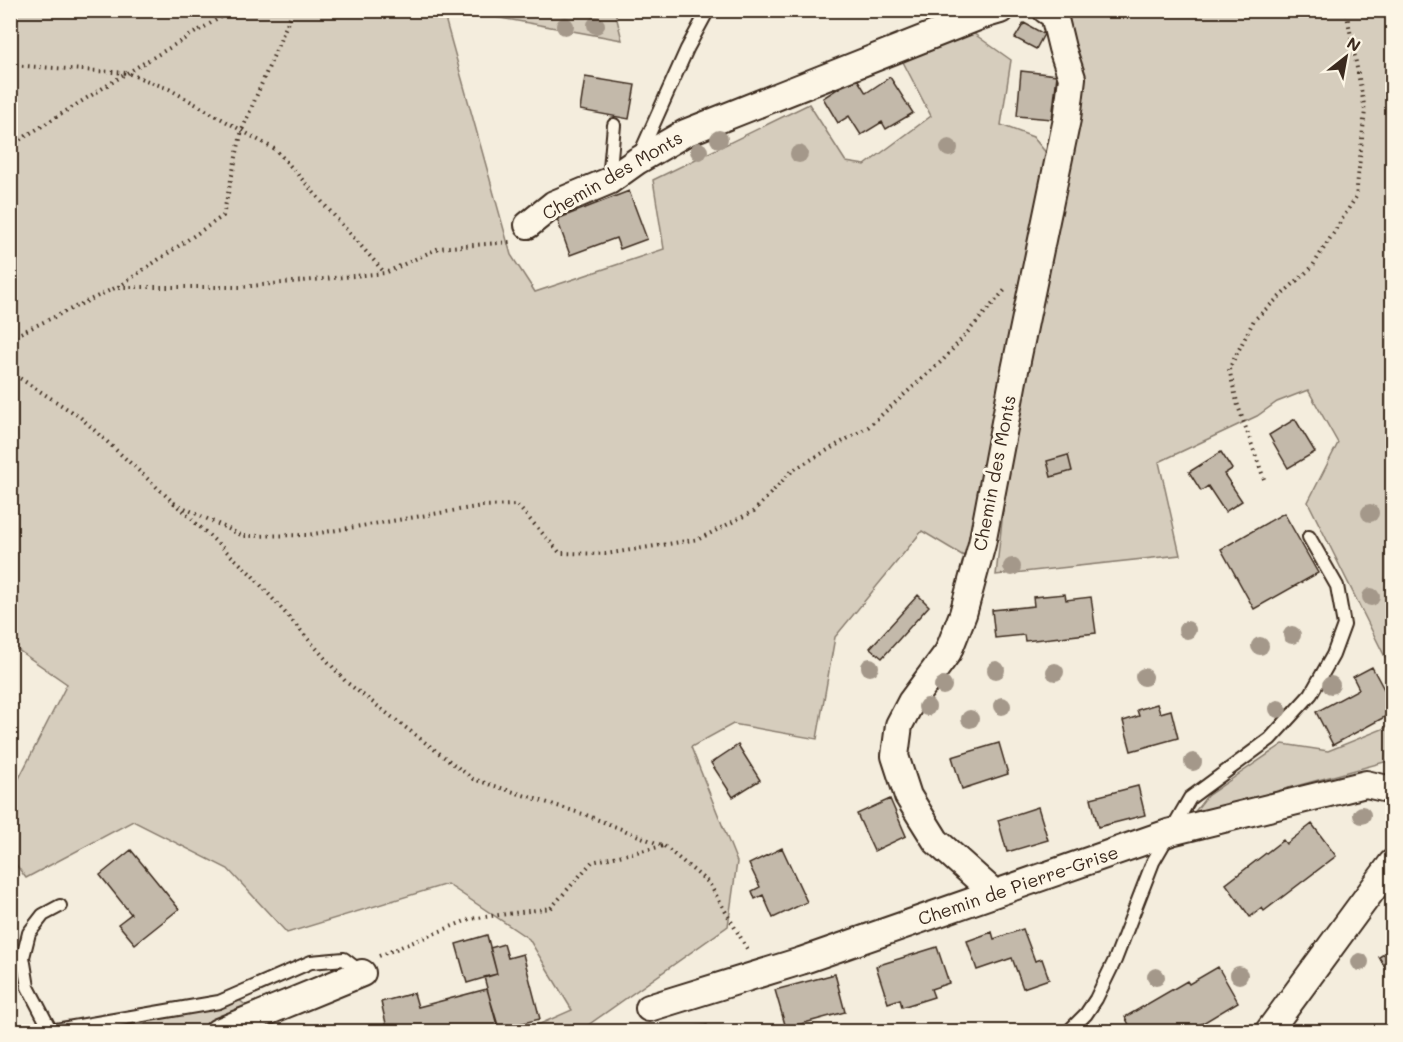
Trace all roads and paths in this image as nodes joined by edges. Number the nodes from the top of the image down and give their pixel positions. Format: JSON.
{"nodes":[{"id":1,"x":233,"y":10,"type":"edge"},
{"id":2,"x":293,"y":10,"type":"edge"},
{"id":3,"x":708,"y":10,"type":"edge"},
{"id":4,"x":1000,"y":10,"type":"edge"},
{"id":5,"x":1046,"y":10,"type":"edge"},
{"id":6,"x":1346,"y":10,"type":"edge"},
{"id":7,"x":10,"y":65,"type":"edge"},
{"id":8,"x":127,"y":73,"type":"junction"},
{"id":9,"x":614,"y":125,"type":"dead end"},
{"id":10,"x":242,"y":130,"type":"junction"},
{"id":11,"x":10,"y":146,"type":"edge"},
{"id":12,"x":637,"y":161,"type":"junction"},
{"id":13,"x":609,"y":181,"type":"junction"},
{"id":14,"x":528,"y":225,"type":"joint"},
{"id":15,"x":385,"y":273,"type":"junction"},
{"id":16,"x":1010,"y":284,"type":"dead end"},
{"id":17,"x":117,"y":287,"type":"junction"},
{"id":18,"x":10,"y":338,"type":"edge"},
{"id":19,"x":10,"y":372,"type":"edge"},
{"id":20,"x":1264,"y":479,"type":"dead end"},
{"id":21,"x":174,"y":503,"type":"junction"},
{"id":22,"x":1309,"y":537,"type":"dead end"},
{"id":23,"x":1392,"y":790,"type":"edge"},
{"id":24,"x":1171,"y":832,"type":"junction"},
{"id":25,"x":664,"y":846,"type":"junction"},
{"id":26,"x":1392,"y":863,"type":"edge"},
{"id":27,"x":994,"y":893,"type":"junction"},
{"id":28,"x":60,"y":906,"type":"dead end"},
{"id":29,"x":362,"y":973,"type":"junction"},
{"id":30,"x":762,"y":974,"type":"junction"},
{"id":31,"x":649,"y":1008,"type":"dead end"},
{"id":32,"x":51,"y":1031,"type":"edge"},
{"id":33,"x":44,"y":1032,"type":"edge"},
{"id":34,"x":218,"y":1032,"type":"edge"},
{"id":35,"x":1068,"y":1032,"type":"edge"},
{"id":36,"x":1268,"y":1032,"type":"edge"}],
"edges":[{"from":1,"to":8,"type":"path"},
{"from":2,"to":10,"type":"path"},
{"from":3,"to":12,"type":"lane"},
{"from":4,"to":12,"type":"street","name":"Chemin des Monts"},
{"from":5,"to":27,"type":"street","name":"Chemin des Monts"},
{"from":6,"to":20,"type":"path"},
{"from":7,"to":8,"type":"path"},
{"from":8,"to":10,"type":"path"},
{"from":8,"to":11,"type":"path"},
{"from":9,"to":13,"type":"lane"},
{"from":10,"to":15,"type":"path"},
{"from":10,"to":17,"type":"path"},
{"from":12,"to":13,"type":"street","name":"Chemin des Monts"},
{"from":13,"to":14,"type":"street","name":"Chemin des Monts"},
{"from":14,"to":15,"type":"path"},
{"from":15,"to":17,"type":"path"},
{"from":16,"to":21,"type":"path"},
{"from":17,"to":18,"type":"path"},
{"from":19,"to":21,"type":"path"},
{"from":21,"to":25,"type":"path"},
{"from":22,"to":24,"type":"lane"},
{"from":23,"to":24,"type":"street","name":"Chemin de Pierre-Grise"},
{"from":24,"to":27,"type":"street","name":"Chemin de Pierre-Grise"},
{"from":24,"to":35,"type":"lane"},
{"from":25,"to":29,"type":"path"},
{"from":25,"to":30,"type":"path"},
{"from":26,"to":36,"type":"street"},
{"from":27,"to":30,"type":"street","name":"Chemin de Pierre-Grise"},
{"from":28,"to":32,"type":"lane"},
{"from":29,"to":32,"type":"lane"},
{"from":29,"to":34,"type":"street"},
{"from":30,"to":31,"type":"street","name":"Chemin de Pierre-Grise"},
{"from":32,"to":33,"type":"lane"}]}
